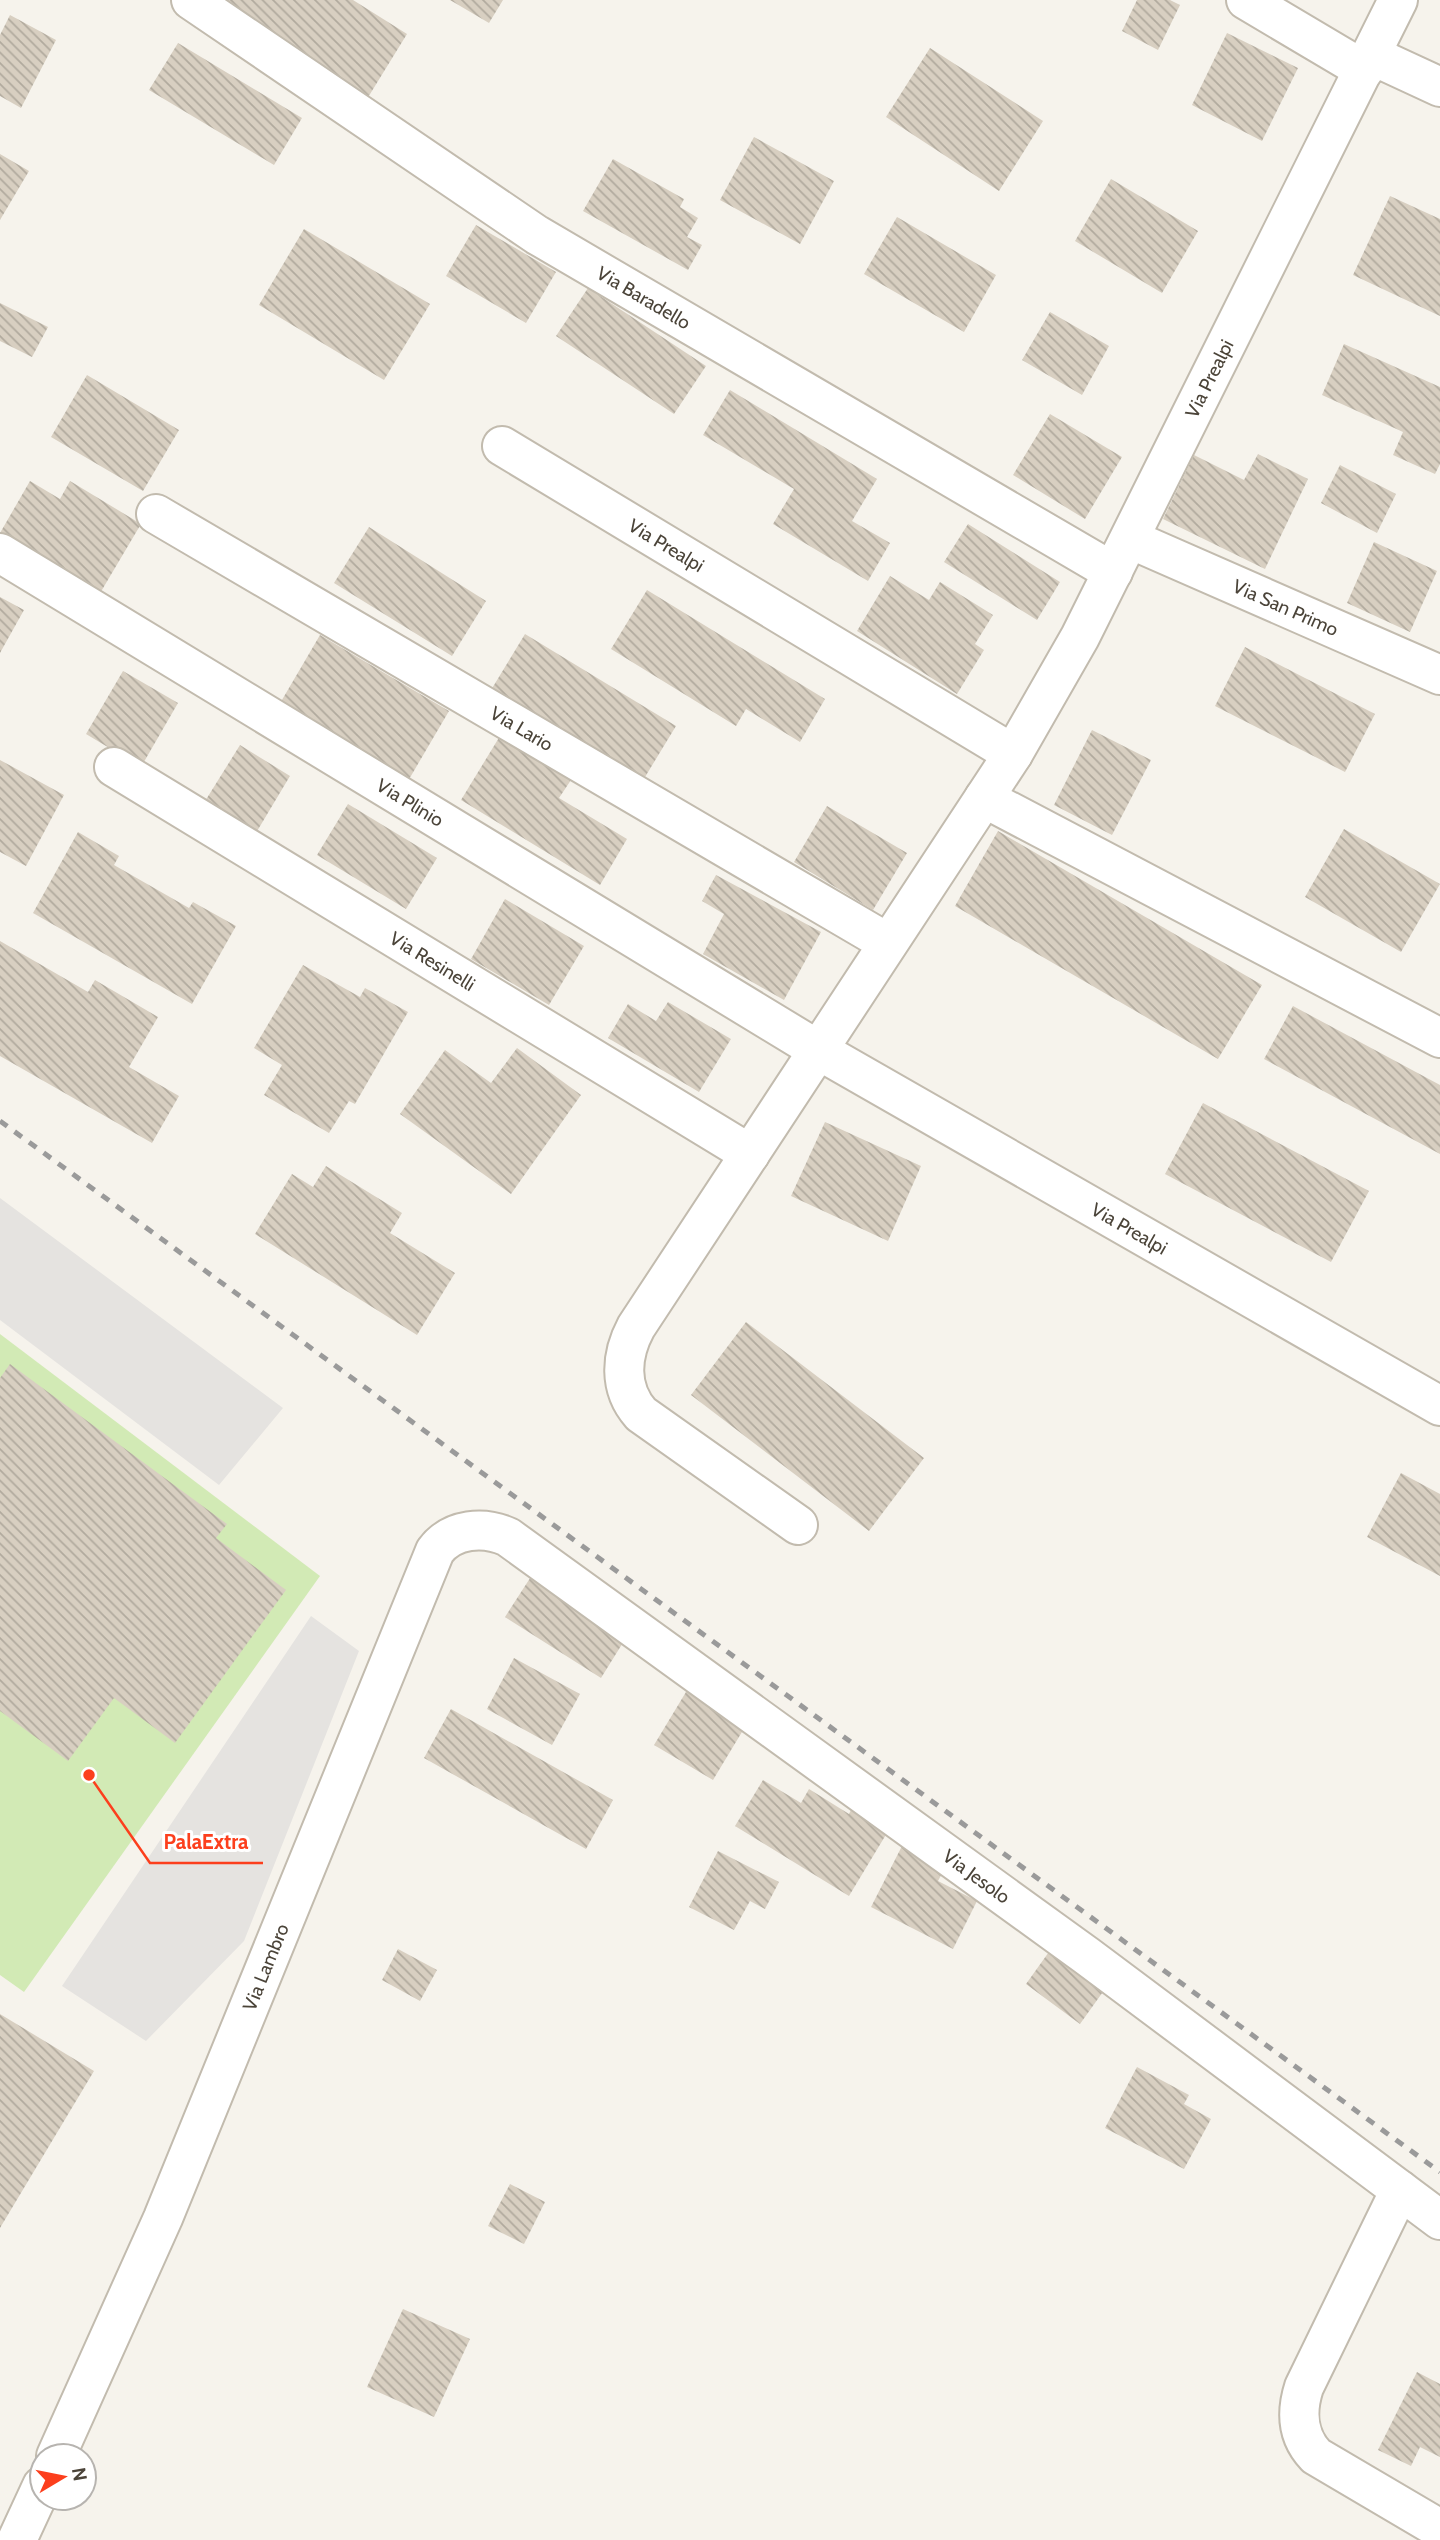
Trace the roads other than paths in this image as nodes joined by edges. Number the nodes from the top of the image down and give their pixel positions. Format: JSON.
{"nodes":[{"id":1,"x":191,"y":0,"type":"edge"},
{"id":2,"x":1246,"y":0,"type":"edge"},
{"id":3,"x":1398,"y":0,"type":"edge"},
{"id":4,"x":1367,"y":63,"type":"junction"},
{"id":5,"x":1440,"y":87,"type":"edge"},
{"id":6,"x":502,"y":446,"type":"dead end"},
{"id":7,"x":156,"y":514,"type":"dead end"},
{"id":8,"x":0,"y":553,"type":"edge"},
{"id":9,"x":1121,"y":556,"type":"junction"},
{"id":10,"x":1440,"y":675,"type":"edge"},
{"id":11,"x":1013,"y":754,"type":"junction"},
{"id":12,"x":114,"y":767,"type":"dead end"},
{"id":13,"x":984,"y":798,"type":"junction"},
{"id":14,"x":888,"y":943,"type":"junction"},
{"id":15,"x":1440,"y":1038,"type":"edge"},
{"id":16,"x":818,"y":1050,"type":"junction"},
{"id":17,"x":750,"y":1154,"type":"junction"},
{"id":18,"x":1440,"y":1406,"type":"edge"},
{"id":19,"x":798,"y":1525,"type":"dead end"},
{"id":20,"x":508,"y":1537,"type":"joint"},
{"id":21,"x":1399,"y":2190,"type":"junction"},
{"id":22,"x":1440,"y":2220,"type":"edge"},
{"id":23,"x":62,"y":2442,"type":"edge"},
{"id":24,"x":30,"y":2512,"type":"edge"},
{"id":25,"x":1440,"y":2529,"type":"edge"},
{"id":26,"x":17,"y":2540,"type":"edge"}],
"edges":[{"from":1,"to":9,"type":"street","name":"Via Baradello"},
{"from":2,"to":4,"type":"street"},
{"from":3,"to":4,"type":"street","name":"Via Prealpi"},
{"from":4,"to":5,"type":"street"},
{"from":4,"to":9,"type":"street","name":"Via Prealpi"},
{"from":6,"to":11,"type":"street","name":"Via Prealpi"},
{"from":7,"to":14,"type":"street","name":"Via Lario"},
{"from":8,"to":16,"type":"street","name":"Via Plinio"},
{"from":9,"to":10,"type":"street","name":"Via San Primo"},
{"from":9,"to":11,"type":"street","name":"Via Prealpi"},
{"from":11,"to":13,"type":"street","name":"Via Prealpi"},
{"from":12,"to":17,"type":"street","name":"Via Resinelli"},
{"from":13,"to":14,"type":"street","name":"Via Prealpi"},
{"from":13,"to":15,"type":"street"},
{"from":14,"to":16,"type":"street","name":"Via Prealpi"},
{"from":16,"to":17,"type":"street","name":"Via Prealpi"},
{"from":16,"to":18,"type":"street","name":"Via Prealpi"},
{"from":17,"to":19,"type":"street","name":"Via Prealpi"},
{"from":20,"to":21,"type":"street","name":"Via Jesolo"},
{"from":20,"to":23,"type":"street","name":"Via Lambro"},
{"from":21,"to":22,"type":"street","name":"Via Jesolo"},
{"from":21,"to":25,"type":"street"},
{"from":24,"to":26,"type":"street"}]}
